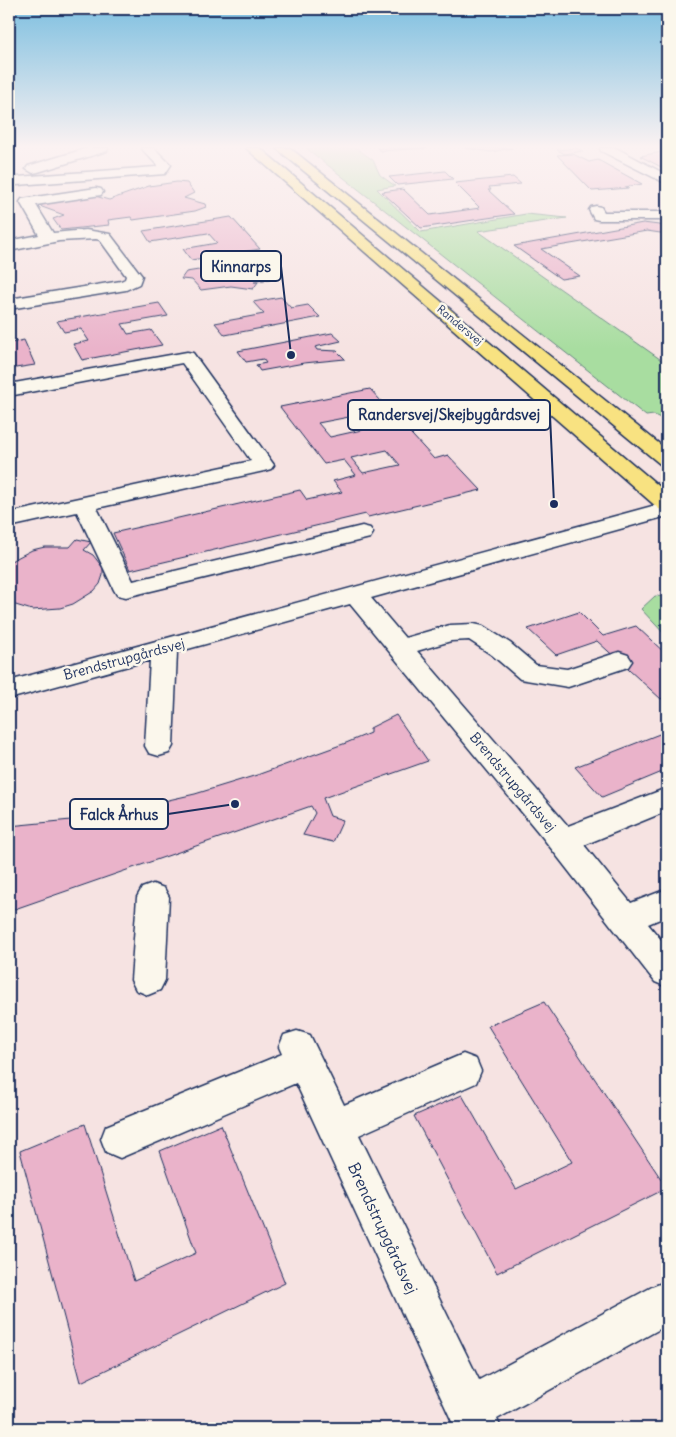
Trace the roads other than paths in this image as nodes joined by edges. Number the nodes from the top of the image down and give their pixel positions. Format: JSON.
{"nodes":[{"id":1,"x":35,"y":215,"type":"edge"},
{"id":2,"x":330,"y":215,"type":"edge"},
{"id":3,"x":365,"y":215,"type":"edge"},
{"id":4,"x":49,"y":239,"type":"junction"},
{"id":5,"x":9,"y":246,"type":"edge"},
{"id":6,"x":9,"y":304,"type":"edge"},
{"id":7,"x":9,"y":390,"type":"edge"},
{"id":8,"x":667,"y":460,"type":"edge"},
{"id":9,"x":84,"y":504,"type":"junction"},
{"id":10,"x":667,"y":504,"type":"edge"},
{"id":11,"x":667,"y":509,"type":"edge"},
{"id":12,"x":9,"y":520,"type":"edge"},
{"id":13,"x":362,"y":533,"type":"dead end"},
{"id":14,"x":355,"y":596,"type":"junction"},
{"id":15,"x":164,"y":648,"type":"junction"},
{"id":16,"x":400,"y":648,"type":"junction"},
{"id":17,"x":619,"y":661,"type":"dead end"},
{"id":18,"x":9,"y":690,"type":"edge"},
{"id":19,"x":159,"y":746,"type":"dead end"},
{"id":20,"x":667,"y":799,"type":"edge"},
{"id":21,"x":563,"y":841,"type":"junction"},
{"id":22,"x":153,"y":897,"type":"dead end"},
{"id":23,"x":667,"y":902,"type":"edge"},
{"id":24,"x":625,"y":919,"type":"junction"},
{"id":25,"x":667,"y":972,"type":"edge"},
{"id":26,"x":148,"y":980,"type":"dead end"},
{"id":27,"x":463,"y":1071,"type":"dead end"},
{"id":28,"x":335,"y":1127,"type":"junction"},
{"id":29,"x":120,"y":1139,"type":"dead end"},
{"id":30,"x":667,"y":1302,"type":"edge"},
{"id":31,"x":474,"y":1419,"type":"edge"}],
"edges":[{"from":1,"to":4,"type":"street"},
{"from":2,"to":10,"type":"main road","name":"Randersvej"},
{"from":3,"to":8,"type":"main road","name":"Randersvej"},
{"from":4,"to":5,"type":"street"},
{"from":4,"to":6,"type":"street"},
{"from":7,"to":9,"type":"street"},
{"from":9,"to":12,"type":"street"},
{"from":9,"to":13,"type":"street"},
{"from":11,"to":14,"type":"street","name":"Brendstrupgårdsvej"},
{"from":14,"to":15,"type":"street","name":"Brendstrupgårdsvej"},
{"from":14,"to":16,"type":"street","name":"Brendstrupgårdsvej"},
{"from":15,"to":18,"type":"street","name":"Brendstrupgårdsvej"},
{"from":15,"to":19,"type":"street"},
{"from":16,"to":17,"type":"street"},
{"from":16,"to":21,"type":"street","name":"Brendstrupgårdsvej"},
{"from":20,"to":21,"type":"street"},
{"from":21,"to":24,"type":"street","name":"Brendstrupgårdsvej"},
{"from":22,"to":26,"type":"street"},
{"from":23,"to":24,"type":"street"},
{"from":24,"to":25,"type":"street","name":"Brendstrupgårdsvej"},
{"from":27,"to":28,"type":"street"},
{"from":28,"to":29,"type":"street","name":"Brendstrupgårdsvej"},
{"from":28,"to":31,"type":"street","name":"Brendstrupgårdsvej"},
{"from":30,"to":31,"type":"street","name":"Brendstrupgårdsvej"}]}
